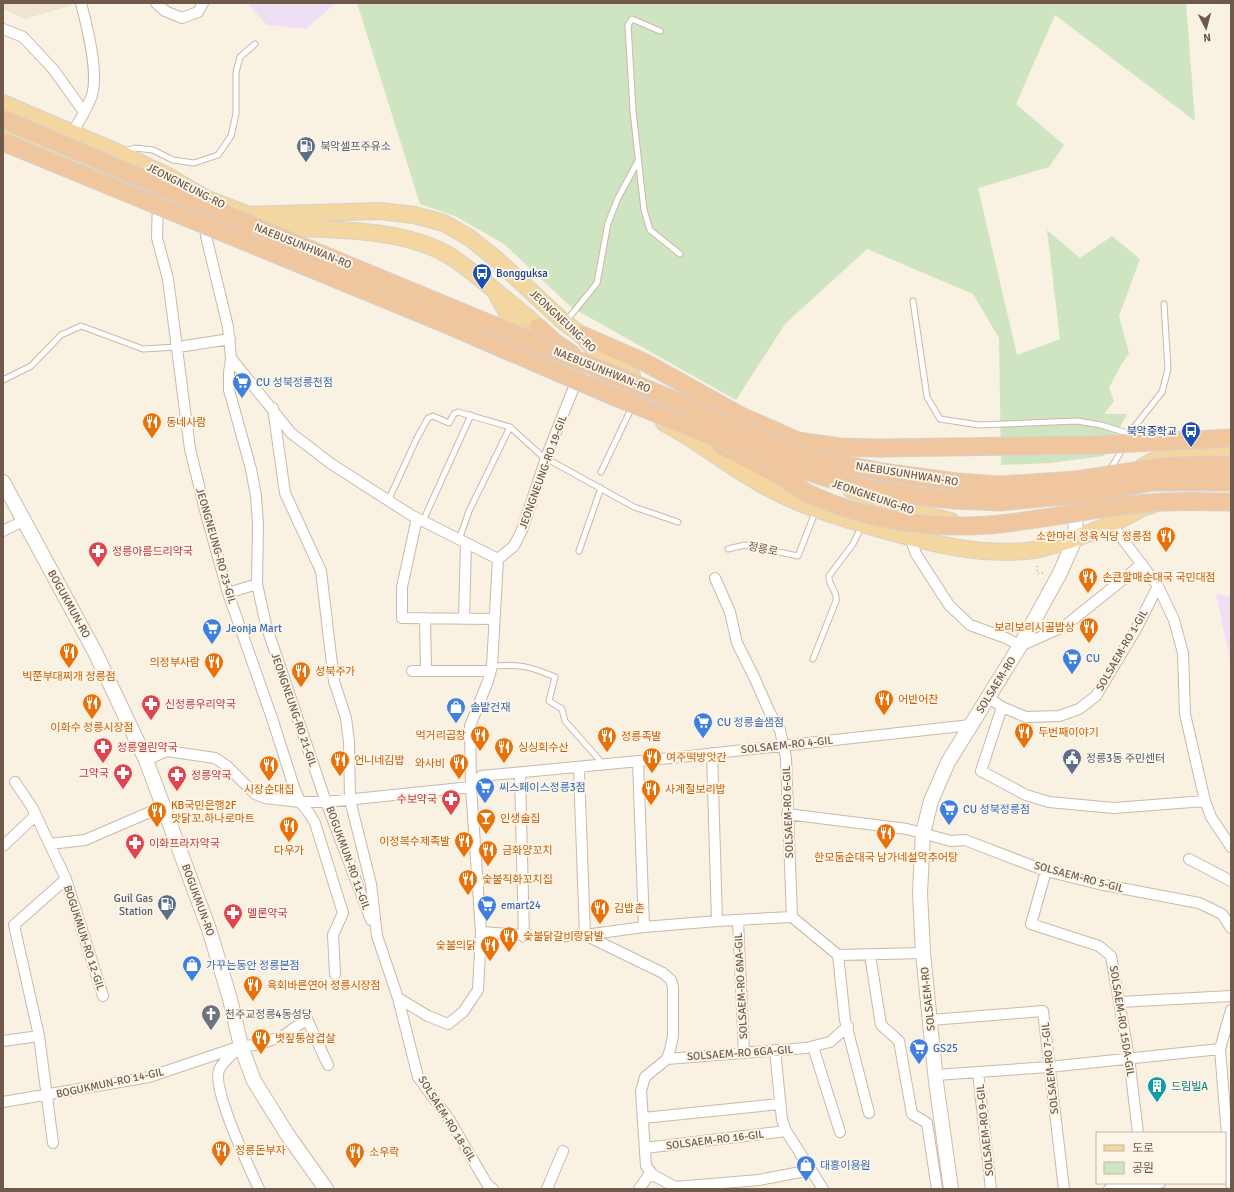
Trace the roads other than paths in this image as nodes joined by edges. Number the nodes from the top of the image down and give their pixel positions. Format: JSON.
{"nodes":[{"id":1,"x":81,"y":3,"type":"edge"},
{"id":2,"x":156,"y":3,"type":"edge"},
{"id":3,"x":203,"y":3,"type":"edge"},
{"id":4,"x":3,"y":29,"type":"edge"},
{"id":5,"x":660,"y":31,"type":"dead end"},
{"id":6,"x":255,"y":44,"type":"dead end"},
{"id":7,"x":3,"y":103,"type":"edge"},
{"id":8,"x":3,"y":109,"type":"edge"},
{"id":9,"x":84,"y":112,"type":"junction"},
{"id":10,"x":3,"y":119,"type":"edge"},
{"id":11,"x":3,"y":134,"type":"edge"},
{"id":12,"x":72,"y":134,"type":"junction"},
{"id":13,"x":3,"y":142,"type":"edge"},
{"id":14,"x":119,"y":153,"type":"junction"},
{"id":15,"x":638,"y":160,"type":"junction"},
{"id":16,"x":158,"y":196,"type":"junction"},
{"id":17,"x":207,"y":199,"type":"junction"},
{"id":18,"x":204,"y":216,"type":"junction"},
{"id":19,"x":680,"y":254,"type":"dead end"},
{"id":20,"x":496,"y":293,"type":"junction"},
{"id":21,"x":913,"y":301,"type":"dead end"},
{"id":22,"x":1164,"y":304,"type":"dead end"},
{"id":23,"x":565,"y":323,"type":"junction"},
{"id":24,"x":538,"y":327,"type":"junction"},
{"id":25,"x":582,"y":335,"type":"junction"},
{"id":26,"x":230,"y":339,"type":"junction"},
{"id":27,"x":178,"y":347,"type":"junction"},
{"id":28,"x":232,"y":358,"type":"junction"},
{"id":29,"x":563,"y":366,"type":"junction"},
{"id":30,"x":578,"y":377,"type":"junction"},
{"id":31,"x":3,"y":380,"type":"edge"},
{"id":32,"x":273,"y":408,"type":"junction"},
{"id":33,"x":631,"y":409,"type":"junction"},
{"id":34,"x":471,"y":415,"type":"junction"},
{"id":35,"x":510,"y":427,"type":"junction"},
{"id":36,"x":1130,"y":434,"type":"junction"},
{"id":37,"x":1231,"y":438,"type":"edge"},
{"id":38,"x":1231,"y":451,"type":"edge"},
{"id":39,"x":546,"y":457,"type":"junction"},
{"id":40,"x":1231,"y":465,"type":"edge"},
{"id":41,"x":601,"y":472,"type":"dead end"},
{"id":42,"x":3,"y":482,"type":"edge"},
{"id":43,"x":1231,"y":482,"type":"edge"},
{"id":44,"x":601,"y":488,"type":"junction"},
{"id":45,"x":1231,"y":495,"type":"edge"},
{"id":46,"x":1096,"y":498,"type":"junction"},
{"id":47,"x":388,"y":501,"type":"junction"},
{"id":48,"x":1231,"y":502,"type":"edge"},
{"id":49,"x":1076,"y":511,"type":"junction"},
{"id":50,"x":814,"y":515,"type":"junction"},
{"id":51,"x":420,"y":520,"type":"junction"},
{"id":52,"x":24,"y":521,"type":"junction"},
{"id":53,"x":678,"y":522,"type":"dead end"},
{"id":54,"x":862,"y":524,"type":"junction"},
{"id":55,"x":1112,"y":524,"type":"junction"},
{"id":56,"x":3,"y":531,"type":"edge"},
{"id":57,"x":910,"y":537,"type":"junction"},
{"id":58,"x":1075,"y":539,"type":"junction"},
{"id":59,"x":462,"y":541,"type":"junction"},
{"id":60,"x":728,"y":549,"type":"dead end"},
{"id":61,"x":580,"y":551,"type":"dead end"},
{"id":62,"x":498,"y":559,"type":"junction"},
{"id":63,"x":1142,"y":564,"type":"junction"},
{"id":64,"x":715,"y":578,"type":"dead end"},
{"id":65,"x":257,"y":584,"type":"junction"},
{"id":66,"x":1158,"y":586,"type":"junction"},
{"id":67,"x":228,"y":593,"type":"junction"},
{"id":68,"x":425,"y":618,"type":"junction"},
{"id":69,"x":464,"y":619,"type":"junction"},
{"id":70,"x":494,"y":619,"type":"junction"},
{"id":71,"x":1020,"y":646,"type":"junction"},
{"id":72,"x":813,"y":659,"type":"dead end"},
{"id":73,"x":491,"y":669,"type":"junction"},
{"id":74,"x":412,"y":671,"type":"dead end"},
{"id":75,"x":426,"y":671,"type":"junction"},
{"id":76,"x":989,"y":698,"type":"junction"},
{"id":77,"x":1002,"y":707,"type":"junction"},
{"id":78,"x":971,"y":725,"type":"junction"},
{"id":79,"x":783,"y":745,"type":"junction"},
{"id":80,"x":712,"y":753,"type":"junction"},
{"id":81,"x":146,"y":760,"type":"junction"},
{"id":82,"x":638,"y":761,"type":"junction"},
{"id":83,"x":603,"y":764,"type":"junction"},
{"id":84,"x":579,"y":771,"type":"dead end"},
{"id":85,"x":520,"y":776,"type":"dead end"},
{"id":86,"x":15,"y":782,"type":"dead end"},
{"id":87,"x":471,"y":788,"type":"junction"},
{"id":88,"x":350,"y":800,"type":"junction"},
{"id":89,"x":1205,"y":801,"type":"junction"},
{"id":90,"x":300,"y":802,"type":"junction"},
{"id":91,"x":326,"y":802,"type":"junction"},
{"id":92,"x":164,"y":806,"type":"junction"},
{"id":93,"x":787,"y":814,"type":"junction"},
{"id":94,"x":36,"y":815,"type":"junction"},
{"id":95,"x":923,"y":833,"type":"junction"},
{"id":96,"x":50,"y":844,"type":"junction"},
{"id":97,"x":3,"y":846,"type":"edge"},
{"id":98,"x":1231,"y":847,"type":"edge"},
{"id":99,"x":1189,"y":859,"type":"dead end"},
{"id":100,"x":1046,"y":871,"type":"junction"},
{"id":101,"x":66,"y":879,"type":"junction"},
{"id":102,"x":1231,"y":881,"type":"edge"},
{"id":103,"x":792,"y":917,"type":"junction"},
{"id":104,"x":738,"y":920,"type":"junction"},
{"id":105,"x":717,"y":921,"type":"junction"},
{"id":106,"x":644,"y":927,"type":"junction"},
{"id":107,"x":1231,"y":928,"type":"edge"},
{"id":108,"x":481,"y":932,"type":"junction"},
{"id":109,"x":585,"y":935,"type":"junction"},
{"id":110,"x":378,"y":936,"type":"junction"},
{"id":111,"x":524,"y":936,"type":"junction"},
{"id":112,"x":923,"y":953,"type":"junction"},
{"id":113,"x":838,"y":955,"type":"junction"},
{"id":114,"x":870,"y":955,"type":"junction"},
{"id":115,"x":335,"y":974,"type":"dead end"},
{"id":116,"x":103,"y":996,"type":"dead end"},
{"id":117,"x":1231,"y":996,"type":"edge"},
{"id":118,"x":398,"y":998,"type":"junction"},
{"id":119,"x":1120,"y":1002,"type":"junction"},
{"id":120,"x":1231,"y":1010,"type":"edge"},
{"id":121,"x":931,"y":1020,"type":"junction"},
{"id":122,"x":848,"y":1026,"type":"junction"},
{"id":123,"x":39,"y":1036,"type":"junction"},
{"id":124,"x":3,"y":1041,"type":"edge"},
{"id":125,"x":241,"y":1046,"type":"junction"},
{"id":126,"x":813,"y":1046,"type":"junction"},
{"id":127,"x":1220,"y":1049,"type":"junction"},
{"id":128,"x":775,"y":1050,"type":"junction"},
{"id":129,"x":744,"y":1053,"type":"junction"},
{"id":130,"x":667,"y":1058,"type":"junction"},
{"id":131,"x":1129,"y":1058,"type":"junction"},
{"id":132,"x":328,"y":1065,"type":"dead end"},
{"id":133,"x":1049,"y":1067,"type":"junction"},
{"id":134,"x":978,"y":1072,"type":"junction"},
{"id":135,"x":936,"y":1075,"type":"junction"},
{"id":136,"x":46,"y":1096,"type":"junction"},
{"id":137,"x":3,"y":1102,"type":"edge"},
{"id":138,"x":780,"y":1104,"type":"junction"},
{"id":139,"x":869,"y":1114,"type":"dead end"},
{"id":140,"x":643,"y":1118,"type":"junction"},
{"id":141,"x":786,"y":1131,"type":"junction"},
{"id":142,"x":840,"y":1132,"type":"dead end"},
{"id":143,"x":1138,"y":1132,"type":"edge"},
{"id":144,"x":1226,"y":1132,"type":"edge"},
{"id":145,"x":1226,"y":1136,"type":"edge"},
{"id":146,"x":53,"y":1143,"type":"dead end"},
{"id":147,"x":645,"y":1148,"type":"junction"},
{"id":148,"x":563,"y":1151,"type":"dead end"},
{"id":149,"x":812,"y":1170,"type":"junction"},
{"id":150,"x":651,"y":1172,"type":"junction"},
{"id":151,"x":1229,"y":1179,"type":"edge"},
{"id":152,"x":1144,"y":1185,"type":"edge"},
{"id":153,"x":683,"y":1188,"type":"edge"},
{"id":154,"x":259,"y":1189,"type":"edge"},
{"id":155,"x":326,"y":1189,"type":"edge"},
{"id":156,"x":493,"y":1189,"type":"edge"},
{"id":157,"x":547,"y":1189,"type":"edge"},
{"id":158,"x":638,"y":1189,"type":"edge"},
{"id":159,"x":823,"y":1189,"type":"edge"},
{"id":160,"x":937,"y":1189,"type":"edge"},
{"id":161,"x":951,"y":1189,"type":"edge"},
{"id":162,"x":991,"y":1189,"type":"edge"},
{"id":163,"x":1064,"y":1189,"type":"edge"},
{"id":164,"x":1109,"y":1189,"type":"edge"}],
"edges":[{"from":1,"to":9,"type":"street"},
{"from":2,"to":3,"type":"street"},
{"from":4,"to":9,"type":"street"},
{"from":5,"to":15,"type":"lane"},
{"from":6,"to":14,"type":"lane"},
{"from":7,"to":12,"type":"main road","name":"JEONGNEUNG-RO"},
{"from":8,"to":17,"type":"main road"},
{"from":9,"to":12,"type":"street"},
{"from":10,"to":40,"type":"highway","name":"NAEBUSUNHWAN-RO","bridge":true},
{"from":11,"to":16,"type":"main road","name":"JEONGNEUNG-RO"},
{"from":12,"to":14,"type":"main road","name":"JEONGNEUNG-RO"},
{"from":13,"to":43,"type":"highway","name":"NAEBUSUNHWAN-RO","bridge":true},
{"from":14,"to":17,"type":"main road","name":"JEONGNEUNG-RO"},
{"from":15,"to":19,"type":"lane"},
{"from":15,"to":23,"type":"lane"},
{"from":16,"to":18,"type":"main road","name":"JEONGNEUNG-RO"},
{"from":16,"to":27,"type":"street","name":"JEONGNEUNG-RO 23-GIL"},
{"from":17,"to":18,"type":"street","name":"JEONGNEUNG-RO 21-GIL"},
{"from":17,"to":23,"type":"main road","name":"JEONGNEUNG-RO"},
{"from":18,"to":20,"type":"main road","name":"JEONGNEUNG-RO"},
{"from":18,"to":26,"type":"street","name":"JEONGNEUNG-RO 21-GIL"},
{"from":20,"to":24,"type":"main road","name":"JEONGNEUNG-RO"},
{"from":20,"to":29,"type":"main road","name":"JEONGNEUNG-RO"},
{"from":21,"to":36,"type":"lane"},
{"from":22,"to":36,"type":"lane"},
{"from":23,"to":25,"type":"main road","name":"JEONGNEUNG-RO"},
{"from":24,"to":29,"type":"main road","name":"JEONGNEUNG-RO"},
{"from":24,"to":48,"type":"highway","bridge":true},
{"from":25,"to":37,"type":"highway","bridge":true},
{"from":25,"to":49,"type":"main road","name":"JEONGNEUNG-RO"},
{"from":26,"to":27,"type":"street"},
{"from":26,"to":28,"type":"street","name":"JEONGNEUNG-RO 21-GIL"},
{"from":27,"to":31,"type":"lane"},
{"from":27,"to":67,"type":"street","name":"JEONGNEUNG-RO 23-GIL"},
{"from":28,"to":32,"type":"street"},
{"from":28,"to":65,"type":"street","name":"JEONGNEUNG-RO 21-GIL"},
{"from":29,"to":30,"type":"main road","name":"JEONGNEUNG-RO"},
{"from":30,"to":33,"type":"main road","name":"JEONGNEUNG-RO"},
{"from":30,"to":39,"type":"street","name":"JEONGNEUNG-RO 19-GIL"},
{"from":32,"to":47,"type":"street"},
{"from":32,"to":88,"type":"street","name":"SOLSAEM-RO 18-GIL"},
{"from":33,"to":41,"type":"lane"},
{"from":33,"to":50,"type":"main road","name":"JEONGNEUNG-RO"},
{"from":34,"to":35,"type":"lane"},
{"from":34,"to":47,"type":"lane"},
{"from":34,"to":51,"type":"lane"},
{"from":35,"to":39,"type":"lane"},
{"from":35,"to":59,"type":"lane"},
{"from":36,"to":46,"type":"lane"},
{"from":38,"to":46,"type":"main road","name":"JEONGNEUNG-RO"},
{"from":39,"to":44,"type":"lane"},
{"from":39,"to":62,"type":"street","name":"JEONGNEUNG-RO 19-GIL"},
{"from":42,"to":52,"type":"main road","name":"BOGUKMUN-RO"},
{"from":44,"to":53,"type":"lane"},
{"from":44,"to":61,"type":"lane"},
{"from":45,"to":55,"type":"main road","name":"JEONGNEUNG-RO"},
{"from":46,"to":49,"type":"main road","name":"JEONGNEUNG-RO"},
{"from":47,"to":51,"type":"street"},
{"from":49,"to":58,"type":"main road","name":"SOLSAEM-RO"},
{"from":50,"to":54,"type":"main road","name":"JEONGNEUNG-RO"},
{"from":50,"to":60,"type":"lane","name":"정릉로"},
{"from":51,"to":59,"type":"street"},
{"from":51,"to":68,"type":"street"},
{"from":52,"to":56,"type":"street"},
{"from":52,"to":81,"type":"main road","name":"BOGUKMUN-RO"},
{"from":54,"to":57,"type":"main road","name":"JEONGNEUNG-RO"},
{"from":54,"to":72,"type":"lane"},
{"from":55,"to":58,"type":"main road","name":"JEONGNEUNG-RO"},
{"from":55,"to":63,"type":"street"},
{"from":57,"to":58,"type":"main road","name":"JEONGNEUNG-RO"},
{"from":57,"to":71,"type":"street","name":"SOLSAEM-RO"},
{"from":58,"to":71,"type":"main road","name":"SOLSAEM-RO"},
{"from":59,"to":62,"type":"street"},
{"from":59,"to":69,"type":"street"},
{"from":62,"to":70,"type":"street"},
{"from":63,"to":66,"type":"street"},
{"from":63,"to":71,"type":"street"},
{"from":64,"to":79,"type":"street","name":"SOLSAEM-RO 6-GIL"},
{"from":65,"to":67,"type":"street"},
{"from":65,"to":91,"type":"street","name":"JEONGNEUNG-RO 21-GIL"},
{"from":66,"to":77,"type":"street","name":"SOLSAEM-RO 1-GIL"},
{"from":66,"to":89,"type":"street"},
{"from":67,"to":90,"type":"street","name":"JEONGNEUNG-RO 23-GIL"},
{"from":68,"to":69,"type":"street"},
{"from":68,"to":75,"type":"street"},
{"from":69,"to":70,"type":"street"},
{"from":70,"to":73,"type":"street"},
{"from":71,"to":76,"type":"main road","name":"SOLSAEM-RO"},
{"from":73,"to":75,"type":"street"},
{"from":73,"to":83,"type":"lane"},
{"from":73,"to":87,"type":"street"},
{"from":74,"to":75,"type":"street"},
{"from":76,"to":77,"type":"street","name":"SOLSAEM-RO 1-GIL"},
{"from":76,"to":78,"type":"main road","name":"SOLSAEM-RO"},
{"from":77,"to":89,"type":"street"},
{"from":78,"to":79,"type":"street","name":"SOLSAEM-RO 4-GIL"},
{"from":78,"to":95,"type":"main road","name":"SOLSAEM-RO"},
{"from":79,"to":80,"type":"street","name":"SOLSAEM-RO 4-GIL"},
{"from":79,"to":93,"type":"street","name":"SOLSAEM-RO 6-GIL"},
{"from":80,"to":82,"type":"street","name":"SOLSAEM-RO 4-GIL"},
{"from":80,"to":105,"type":"street"},
{"from":81,"to":90,"type":"street"},
{"from":81,"to":92,"type":"main road","name":"BOGUKMUN-RO"},
{"from":82,"to":83,"type":"street","name":"SOLSAEM-RO 4-GIL"},
{"from":82,"to":106,"type":"street"},
{"from":83,"to":87,"type":"street","name":"SOLSAEM-RO 4-GIL"},
{"from":84,"to":109,"type":"street"},
{"from":85,"to":111,"type":"street"},
{"from":86,"to":94,"type":"street","name":"BOGUKMUN-RO 12-GIL"},
{"from":87,"to":88,"type":"street","name":"BOGUKMUN-RO 11-GIL"},
{"from":87,"to":108,"type":"street"},
{"from":88,"to":91,"type":"street","name":"BOGUKMUN-RO 11-GIL"},
{"from":88,"to":110,"type":"street","name":"SOLSAEM-RO 18-GIL"},
{"from":89,"to":98,"type":"street"},
{"from":90,"to":91,"type":"street"},
{"from":90,"to":115,"type":"street","name":"JEONGNEUNG-RO 23-GIL"},
{"from":91,"to":110,"type":"street","name":"BOGUKMUN-RO 11-GIL"},
{"from":92,"to":96,"type":"street"},
{"from":92,"to":125,"type":"main road","name":"BOGUKMUN-RO"},
{"from":93,"to":95,"type":"street"},
{"from":93,"to":103,"type":"street","name":"SOLSAEM-RO 6-GIL"},
{"from":94,"to":96,"type":"street","name":"BOGUKMUN-RO 12-GIL"},
{"from":94,"to":97,"type":"street"},
{"from":95,"to":100,"type":"street","name":"SOLSAEM-RO 5-GIL"},
{"from":95,"to":112,"type":"main road","name":"SOLSAEM-RO"},
{"from":96,"to":101,"type":"street","name":"BOGUKMUN-RO 12-GIL"},
{"from":99,"to":102,"type":"street"},
{"from":100,"to":107,"type":"street","name":"SOLSAEM-RO 5-GIL"},
{"from":100,"to":119,"type":"street","name":"SOLSAEM-RO 15DA-GIL"},
{"from":101,"to":116,"type":"street","name":"BOGUKMUN-RO 12-GIL"},
{"from":101,"to":123,"type":"street","name":"BOGUKMUN-RO 12-GIL"},
{"from":103,"to":104,"type":"street"},
{"from":103,"to":113,"type":"street"},
{"from":104,"to":105,"type":"street"},
{"from":104,"to":129,"type":"street","name":"SOLSAEM-RO 6NA-GIL"},
{"from":105,"to":106,"type":"street"},
{"from":106,"to":109,"type":"street"},
{"from":108,"to":111,"type":"street"},
{"from":108,"to":118,"type":"street"},
{"from":109,"to":111,"type":"street"},
{"from":109,"to":130,"type":"street","name":"SOLSAEM-RO 6GA-GIL"},
{"from":110,"to":118,"type":"street","name":"SOLSAEM-RO 18-GIL"},
{"from":112,"to":114,"type":"street"},
{"from":112,"to":121,"type":"main road","name":"SOLSAEM-RO"},
{"from":113,"to":114,"type":"street"},
{"from":113,"to":122,"type":"street"},
{"from":114,"to":160,"type":"street"},
{"from":117,"to":119,"type":"street"},
{"from":118,"to":156,"type":"street","name":"SOLSAEM-RO 18-GIL"},
{"from":119,"to":131,"type":"street","name":"SOLSAEM-RO 15DA-GIL"},
{"from":120,"to":127,"type":"street"},
{"from":121,"to":133,"type":"street","name":"SOLSAEM-RO 7-GIL"},
{"from":121,"to":135,"type":"main road","name":"SOLSAEM-RO"},
{"from":122,"to":126,"type":"street","name":"SOLSAEM-RO 6GA-GIL"},
{"from":122,"to":139,"type":"street"},
{"from":123,"to":124,"type":"street"},
{"from":123,"to":136,"type":"street","name":"BOGUKMUN-RO 14-GIL"},
{"from":125,"to":132,"type":"street","name":"BOGUKMUN-RO 14-GIL"},
{"from":125,"to":136,"type":"street","name":"BOGUKMUN-RO 14-GIL"},
{"from":125,"to":154,"type":"street"},
{"from":125,"to":155,"type":"main road","name":"BOGUKMUN-RO"},
{"from":126,"to":128,"type":"street","name":"SOLSAEM-RO 6GA-GIL"},
{"from":126,"to":142,"type":"street"},
{"from":127,"to":131,"type":"street","name":"SOLSAEM-RO 9-GIL"},
{"from":127,"to":144,"type":"street"},
{"from":128,"to":129,"type":"street","name":"SOLSAEM-RO 6GA-GIL"},
{"from":128,"to":138,"type":"street"},
{"from":129,"to":130,"type":"street","name":"SOLSAEM-RO 6GA-GIL"},
{"from":130,"to":140,"type":"street"},
{"from":131,"to":133,"type":"street","name":"SOLSAEM-RO 9-GIL"},
{"from":131,"to":143,"type":"street","name":"SOLSAEM-RO 15DA-GIL"},
{"from":133,"to":134,"type":"street","name":"SOLSAEM-RO 9-GIL"},
{"from":133,"to":163,"type":"street","name":"SOLSAEM-RO 7-GIL"},
{"from":134,"to":135,"type":"street","name":"SOLSAEM-RO 9-GIL"},
{"from":134,"to":162,"type":"street","name":"SOLSAEM-RO 9-GIL"},
{"from":135,"to":161,"type":"main road","name":"SOLSAEM-RO"},
{"from":136,"to":137,"type":"street","name":"BOGUKMUN-RO 14-GIL"},
{"from":136,"to":146,"type":"street","name":"BOGUKMUN-RO 14-GIL"},
{"from":138,"to":140,"type":"street"},
{"from":138,"to":141,"type":"street"},
{"from":140,"to":147,"type":"street"},
{"from":141,"to":147,"type":"street","name":"SOLSAEM-RO 16-GIL"},
{"from":141,"to":149,"type":"street"},
{"from":145,"to":151,"type":"street"},
{"from":147,"to":150,"type":"street"},
{"from":148,"to":157,"type":"street"},
{"from":149,"to":153,"type":"street"},
{"from":149,"to":159,"type":"street"},
{"from":150,"to":153,"type":"street"},
{"from":150,"to":158,"type":"street"},
{"from":152,"to":164,"type":"street"}]}
